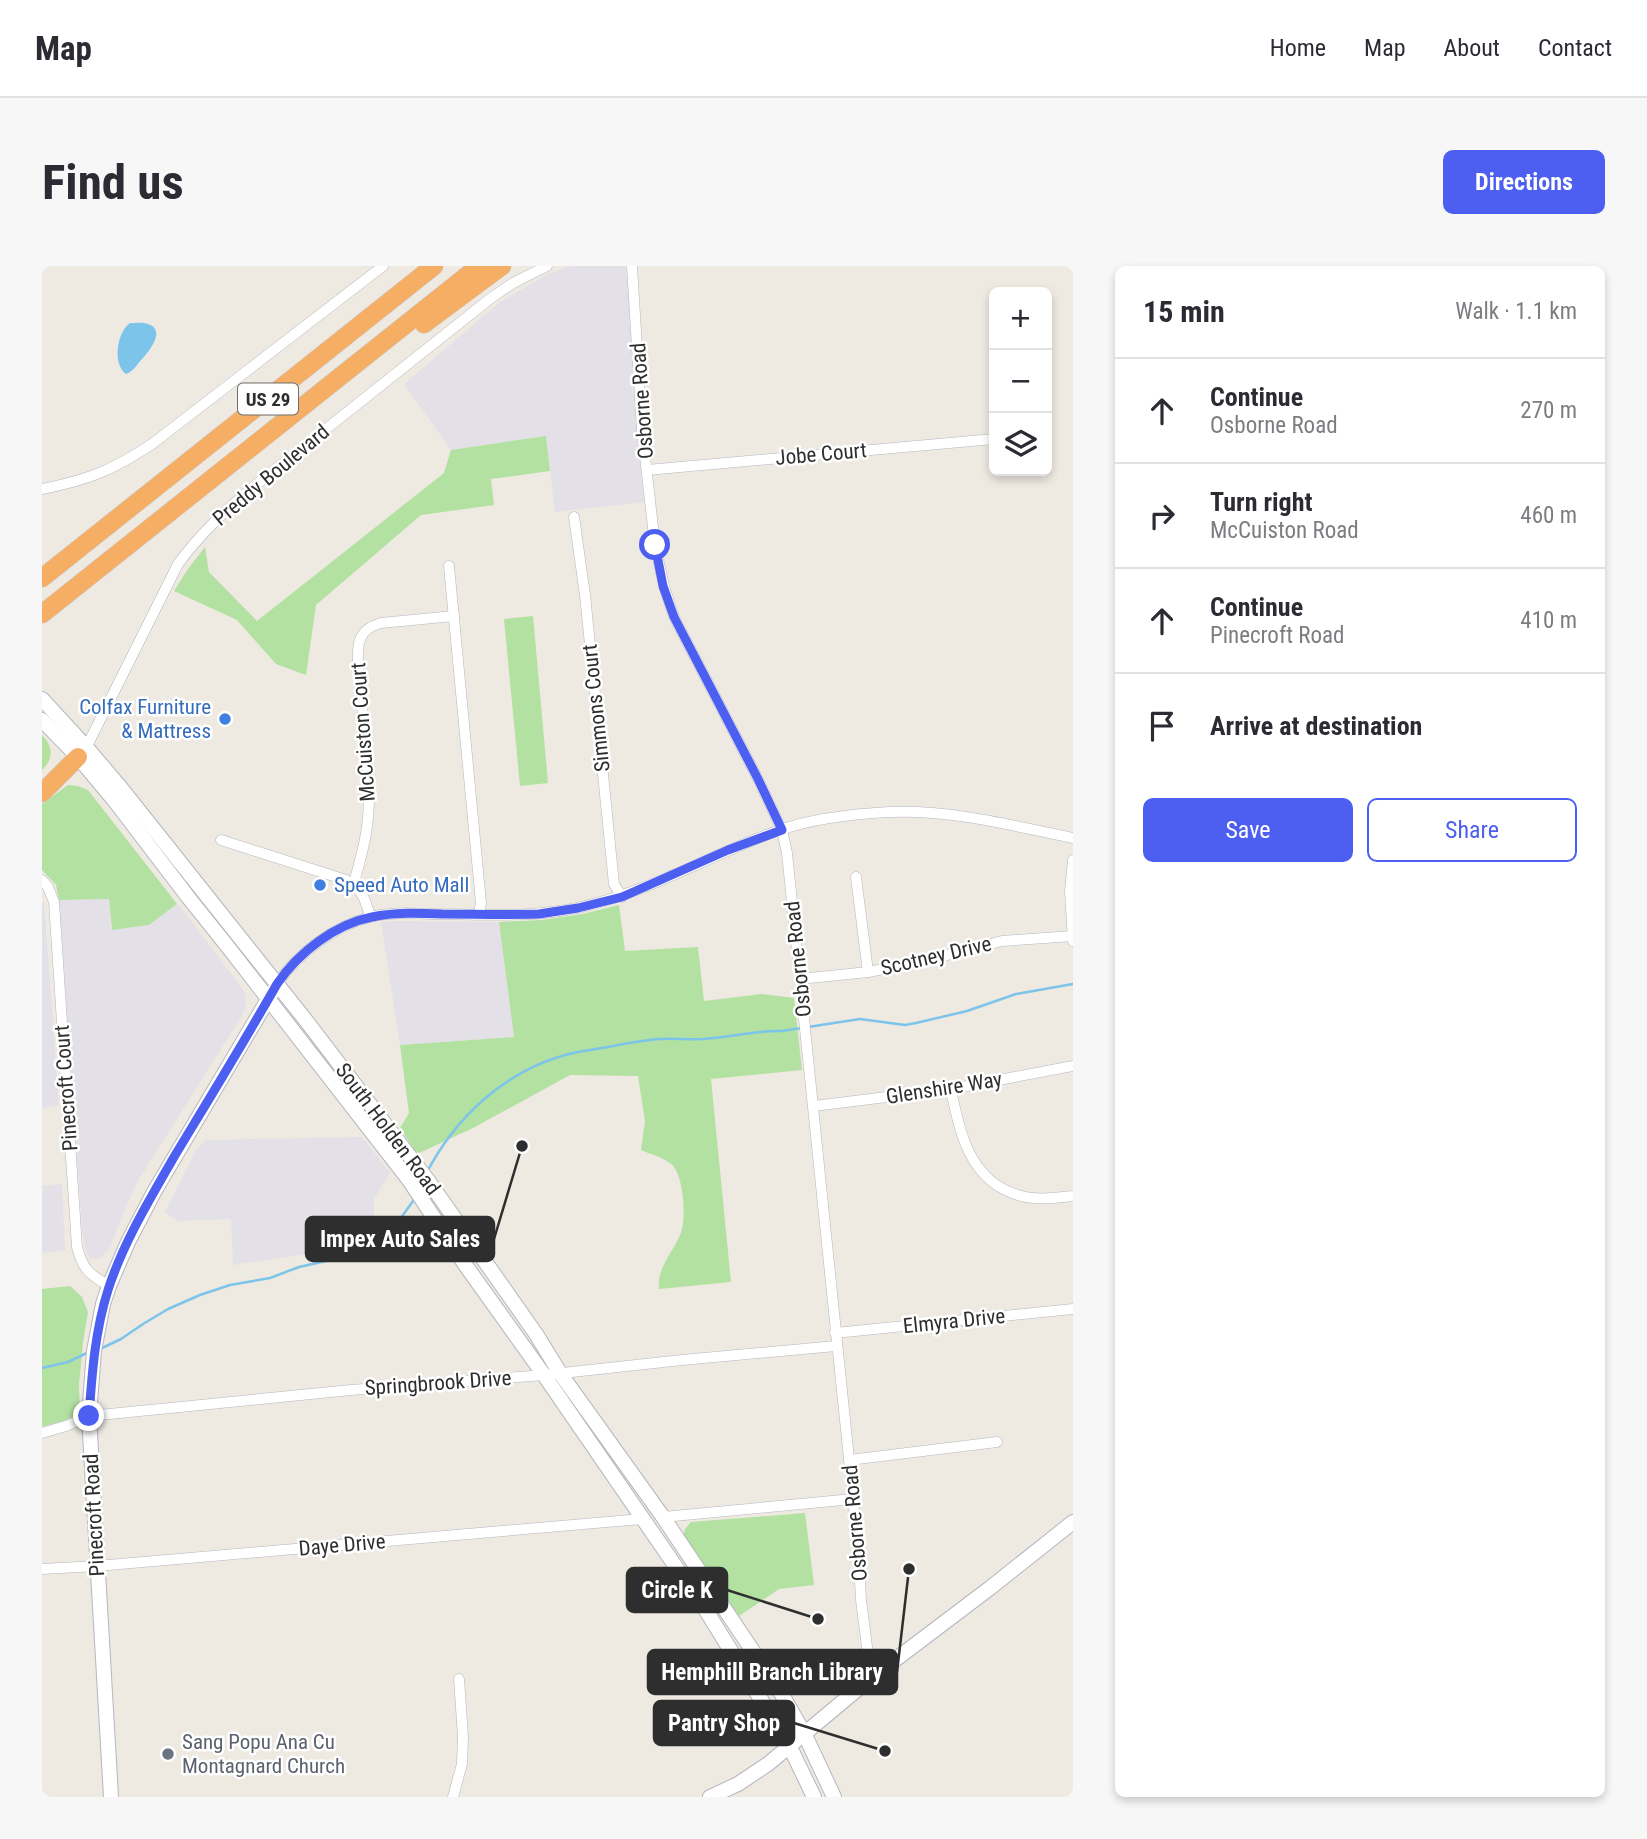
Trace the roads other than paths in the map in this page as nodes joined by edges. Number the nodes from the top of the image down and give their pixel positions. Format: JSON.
{"nodes":[{"id":1,"x":383,"y":266,"type":"edge"},
{"id":2,"x":435,"y":266,"type":"edge"},
{"id":3,"x":479,"y":266,"type":"edge"},
{"id":4,"x":502,"y":266,"type":"edge"},
{"id":5,"x":547,"y":266,"type":"edge"},
{"id":6,"x":632,"y":266,"type":"edge"},
{"id":7,"x":349,"y":369,"type":"junction"},
{"id":8,"x":989,"y":439,"type":"edge"},
{"id":9,"x":647,"y":470,"type":"junction"},
{"id":10,"x":42,"y":489,"type":"edge"},
{"id":11,"x":574,"y":517,"type":"dead end"},
{"id":12,"x":449,"y":566,"type":"dead end"},
{"id":13,"x":42,"y":578,"type":"edge"},
{"id":14,"x":42,"y":614,"type":"edge"},
{"id":15,"x":454,"y":616,"type":"junction"},
{"id":16,"x":42,"y":699,"type":"edge"},
{"id":17,"x":42,"y":720,"type":"edge"},
{"id":18,"x":83,"y":753,"type":"junction"},
{"id":19,"x":42,"y":778,"type":"edge"},
{"id":20,"x":42,"y":793,"type":"edge"},
{"id":21,"x":782,"y":830,"type":"junction"},
{"id":22,"x":1073,"y":838,"type":"edge"},
{"id":23,"x":221,"y":840,"type":"dead end"},
{"id":24,"x":1073,"y":859,"type":"edge"},
{"id":25,"x":856,"y":877,"type":"dead end"},
{"id":26,"x":42,"y":880,"type":"edge"},
{"id":27,"x":354,"y":883,"type":"junction"},
{"id":28,"x":622,"y":897,"type":"junction"},
{"id":29,"x":479,"y":914,"type":"junction"},
{"id":30,"x":370,"y":917,"type":"junction"},
{"id":31,"x":1073,"y":939,"type":"edge"},
{"id":32,"x":868,"y":972,"type":"junction"},
{"id":33,"x":800,"y":979,"type":"junction"},
{"id":34,"x":277,"y":984,"type":"junction"},
{"id":35,"x":269,"y":999,"type":"junction"},
{"id":36,"x":1073,"y":1066,"type":"edge"},
{"id":37,"x":951,"y":1089,"type":"junction"},
{"id":38,"x":814,"y":1106,"type":"junction"},
{"id":39,"x":1073,"y":1196,"type":"edge"},
{"id":40,"x":109,"y":1286,"type":"junction"},
{"id":41,"x":1073,"y":1309,"type":"edge"},
{"id":42,"x":835,"y":1333,"type":"junction"},
{"id":43,"x":836,"y":1346,"type":"junction"},
{"id":44,"x":560,"y":1373,"type":"junction"},
{"id":45,"x":544,"y":1375,"type":"junction"},
{"id":46,"x":89,"y":1416,"type":"junction"},
{"id":47,"x":42,"y":1433,"type":"edge"},
{"id":48,"x":997,"y":1442,"type":"dead end"},
{"id":49,"x":849,"y":1460,"type":"junction"},
{"id":50,"x":853,"y":1499,"type":"junction"},
{"id":51,"x":663,"y":1517,"type":"junction"},
{"id":52,"x":642,"y":1519,"type":"junction"},
{"id":53,"x":1073,"y":1522,"type":"edge"},
{"id":54,"x":97,"y":1566,"type":"junction"},
{"id":55,"x":42,"y":1569,"type":"edge"},
{"id":56,"x":871,"y":1678,"type":"junction"},
{"id":57,"x":459,"y":1679,"type":"dead end"},
{"id":58,"x":804,"y":1734,"type":"junction"},
{"id":59,"x":789,"y":1745,"type":"junction"},
{"id":60,"x":111,"y":1797,"type":"edge"},
{"id":61,"x":453,"y":1797,"type":"edge"},
{"id":62,"x":710,"y":1797,"type":"edge"},
{"id":63,"x":814,"y":1797,"type":"edge"},
{"id":64,"x":834,"y":1797,"type":"edge"}],
"edges":[{"from":1,"to":10,"type":"street"},
{"from":2,"to":13,"type":"highway","number":"US 29"},
{"from":3,"to":7,"type":"highway","number":"US 29"},
{"from":4,"to":7,"type":"highway"},
{"from":5,"to":18,"type":"street","name":"Preddy Boulevard"},
{"from":6,"to":9,"type":"street","name":"Osborne Road"},
{"from":7,"to":14,"type":"highway","number":"US 29"},
{"from":8,"to":9,"type":"street","name":"Jobe Court"},
{"from":9,"to":21,"type":"street","name":"Osborne Road"},
{"from":11,"to":28,"type":"street","name":"Simmons Court"},
{"from":12,"to":15,"type":"street"},
{"from":15,"to":27,"type":"street","name":"McCuiston Court"},
{"from":15,"to":29,"type":"street"},
{"from":16,"to":18,"type":"main road","name":"South Holden Road"},
{"from":17,"to":18,"type":"main road","name":"South Holden Road"},
{"from":18,"to":19,"type":"highway"},
{"from":18,"to":20,"type":"highway"},
{"from":18,"to":34,"type":"main road","name":"South Holden Road"},
{"from":18,"to":35,"type":"main road","name":"South Holden Road"},
{"from":21,"to":22,"type":"street"},
{"from":21,"to":28,"type":"street"},
{"from":21,"to":33,"type":"street","name":"Osborne Road"},
{"from":23,"to":27,"type":"street"},
{"from":24,"to":31,"type":"street"},
{"from":25,"to":32,"type":"street"},
{"from":26,"to":40,"type":"street","name":"Pinecroft Court"},
{"from":27,"to":30,"type":"street"},
{"from":28,"to":29,"type":"street"},
{"from":29,"to":30,"type":"street"},
{"from":30,"to":34,"type":"street"},
{"from":31,"to":32,"type":"street","name":"Scotney Drive"},
{"from":32,"to":33,"type":"street","name":"Scotney Drive"},
{"from":33,"to":38,"type":"street","name":"Osborne Road"},
{"from":34,"to":35,"type":"main road","name":"Pinecroft Road"},
{"from":34,"to":44,"type":"main road","name":"South Holden Road"},
{"from":35,"to":40,"type":"main road","name":"Pinecroft Road"},
{"from":35,"to":45,"type":"main road","name":"South Holden Road"},
{"from":36,"to":37,"type":"street","name":"Glenshire Way"},
{"from":37,"to":38,"type":"street","name":"Glenshire Way"},
{"from":37,"to":39,"type":"street"},
{"from":38,"to":42,"type":"street","name":"Osborne Road"},
{"from":40,"to":46,"type":"main road","name":"Pinecroft Road"},
{"from":41,"to":42,"type":"street","name":"Elmyra Drive"},
{"from":42,"to":43,"type":"street","name":"Osborne Road"},
{"from":43,"to":44,"type":"street","name":"Springbrook Drive"},
{"from":43,"to":49,"type":"street","name":"Osborne Road"},
{"from":44,"to":45,"type":"street","name":"Springbrook Drive"},
{"from":44,"to":51,"type":"main road","name":"South Holden Road"},
{"from":45,"to":46,"type":"street","name":"Springbrook Drive"},
{"from":45,"to":52,"type":"main road","name":"South Holden Road"},
{"from":46,"to":47,"type":"street","name":"Springbrook Drive"},
{"from":46,"to":54,"type":"main road","name":"Pinecroft Road"},
{"from":48,"to":49,"type":"street"},
{"from":49,"to":50,"type":"street","name":"Osborne Road"},
{"from":50,"to":51,"type":"street"},
{"from":50,"to":56,"type":"street","name":"Osborne Road"},
{"from":51,"to":58,"type":"main road","name":"South Holden Road"},
{"from":52,"to":54,"type":"street","name":"Daye Drive"},
{"from":52,"to":59,"type":"main road","name":"South Holden Road"},
{"from":53,"to":56,"type":"main road"},
{"from":54,"to":55,"type":"street","name":"Daye Drive"},
{"from":54,"to":60,"type":"main road","name":"Pinecroft Road"},
{"from":56,"to":58,"type":"main road"},
{"from":57,"to":61,"type":"street"},
{"from":58,"to":59,"type":"main road"},
{"from":58,"to":64,"type":"main road","name":"South Holden Road"},
{"from":59,"to":62,"type":"main road"},
{"from":59,"to":63,"type":"main road","name":"South Holden Road"}]}
